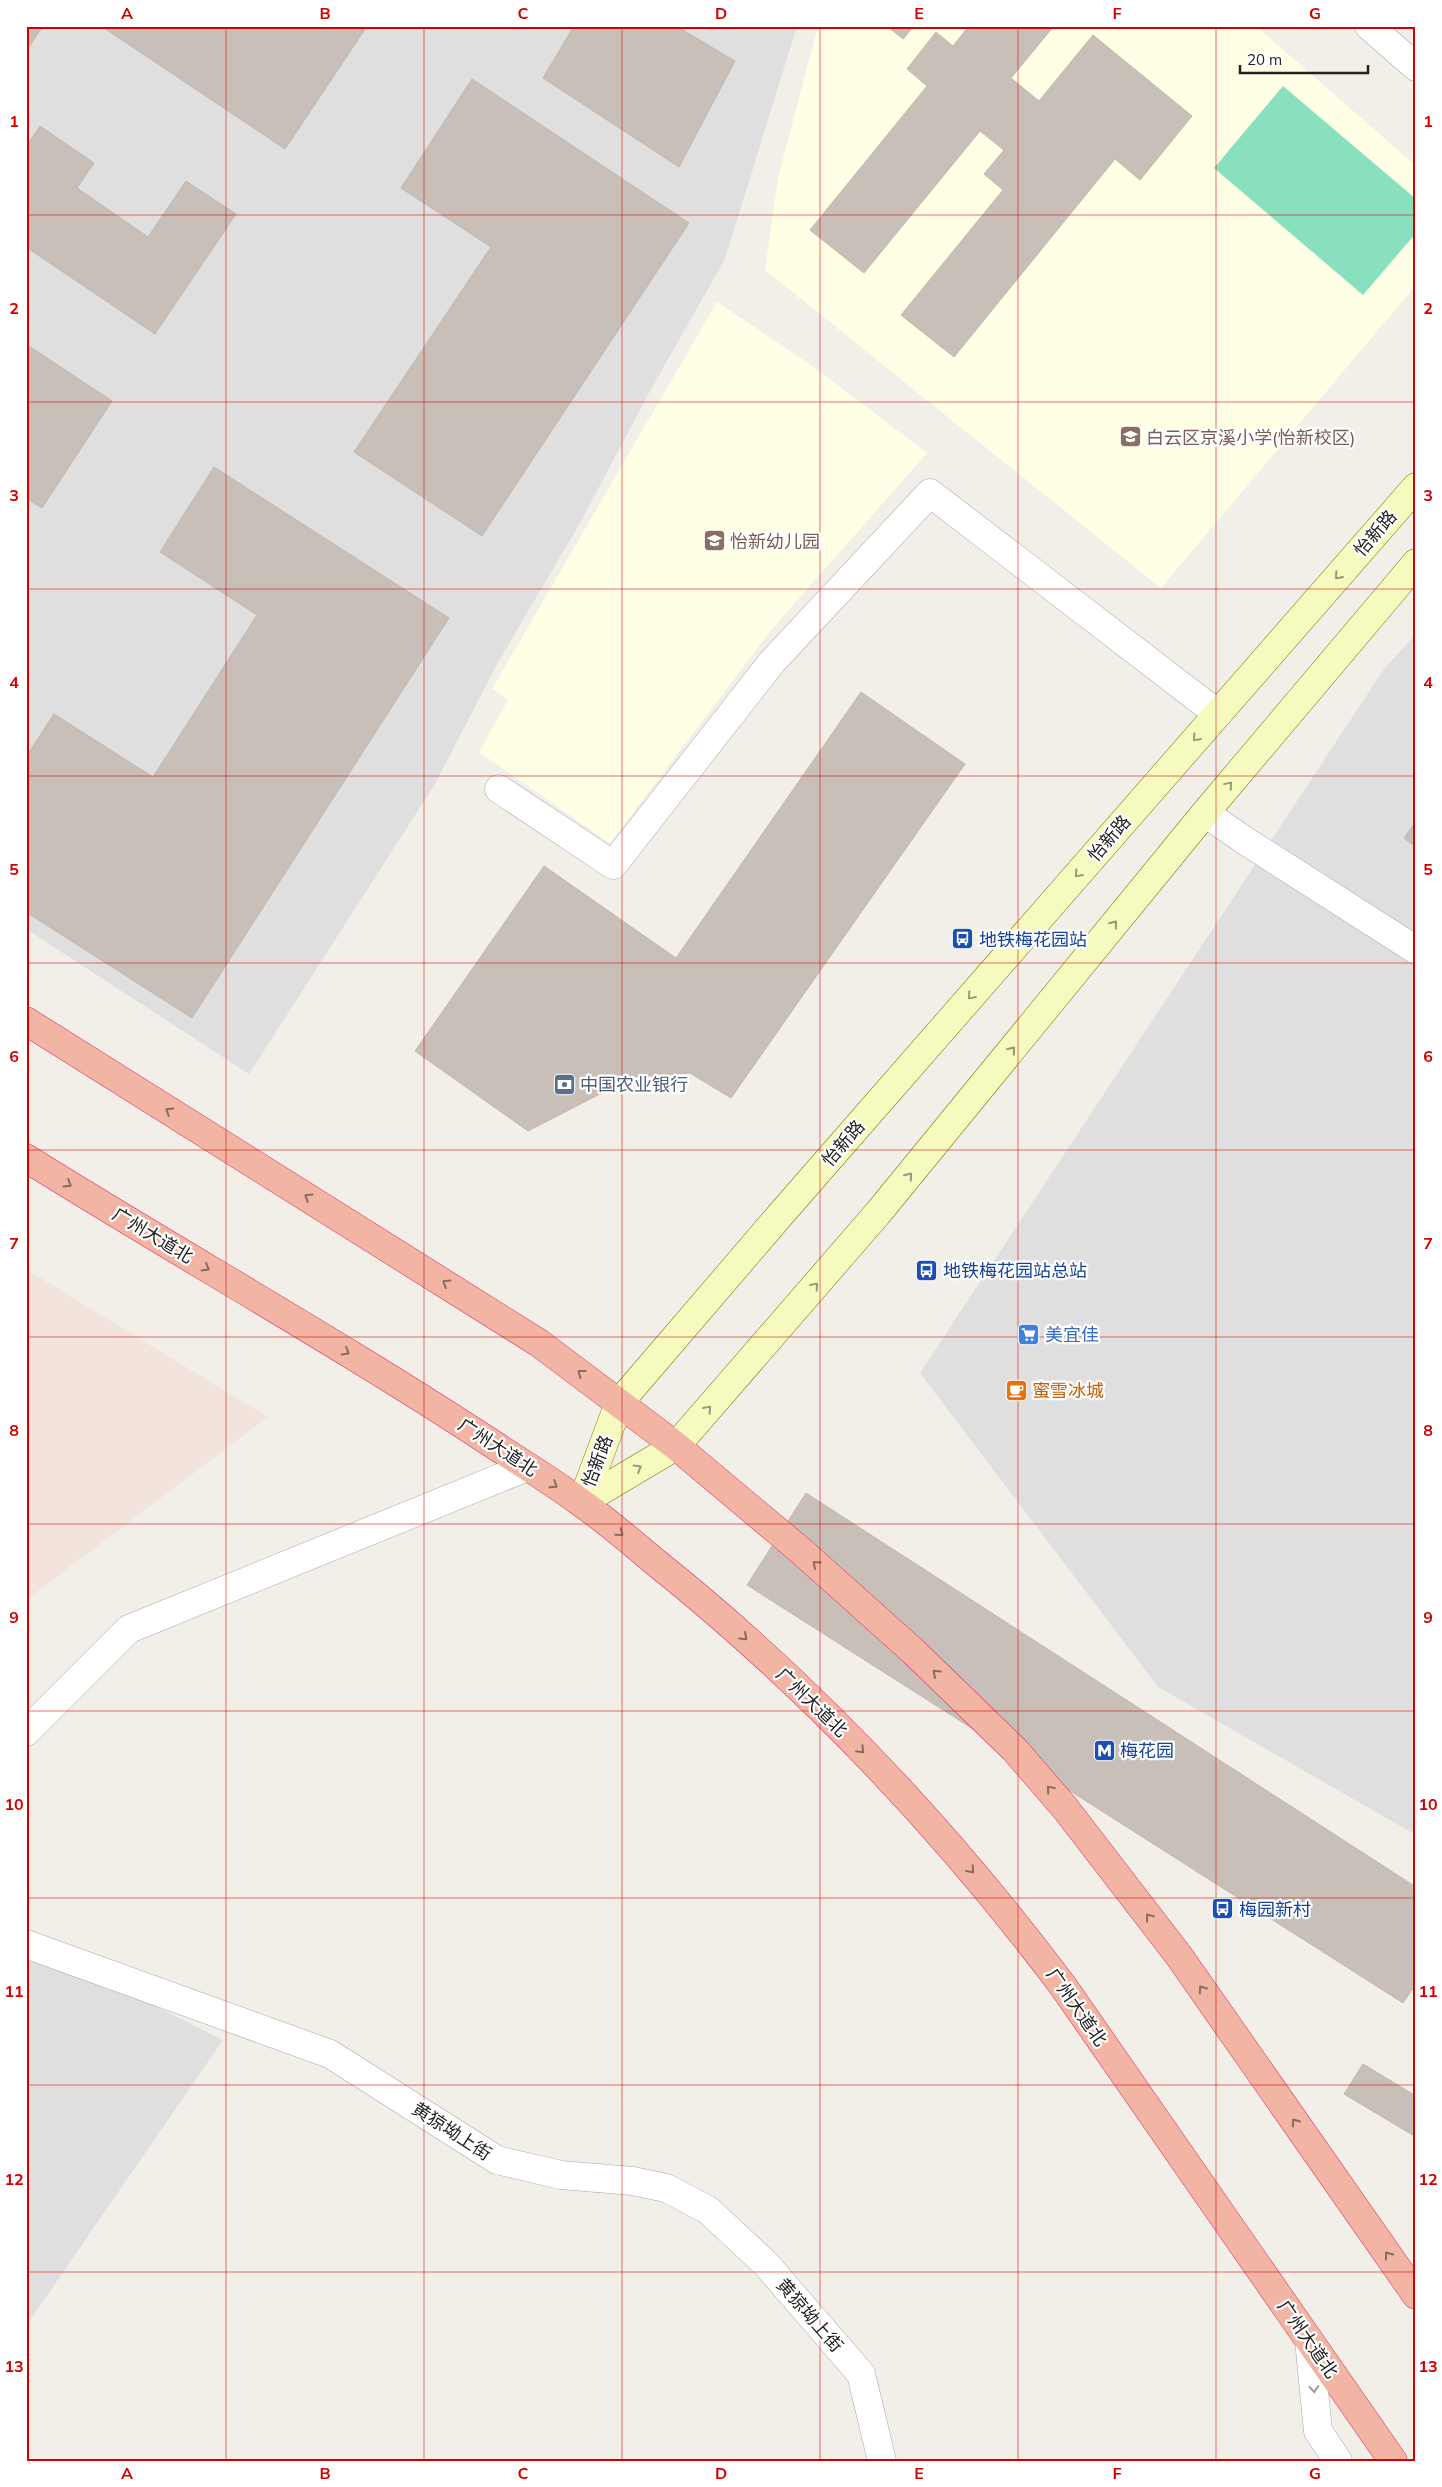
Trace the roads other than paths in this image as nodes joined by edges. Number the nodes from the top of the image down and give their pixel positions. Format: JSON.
{"nodes":[{"id":1,"x":1370,"y":26,"type":"edge"},
{"id":2,"x":1416,"y":67,"type":"edge"},
{"id":3,"x":1416,"y":487,"type":"edge"},
{"id":4,"x":1416,"y":562,"type":"edge"},
{"id":5,"x":1218,"y":714,"type":"junction"},
{"id":6,"x":499,"y":789,"type":"dead end"},
{"id":7,"x":1205,"y":813,"type":"junction"},
{"id":8,"x":1416,"y":950,"type":"edge"},
{"id":9,"x":26,"y":1021,"type":"edge"},
{"id":10,"x":26,"y":1158,"type":"edge"},
{"id":11,"x":619,"y":1403,"type":"junction"},
{"id":12,"x":676,"y":1446,"type":"junction"},
{"id":13,"x":527,"y":1467,"type":"junction"},
{"id":14,"x":582,"y":1502,"type":"junction"},
{"id":15,"x":26,"y":1732,"type":"edge"},
{"id":16,"x":26,"y":1944,"type":"edge"},
{"id":17,"x":1416,"y":2296,"type":"edge"},
{"id":18,"x":1309,"y":2340,"type":"junction"},
{"id":19,"x":882,"y":2461,"type":"edge"},
{"id":20,"x":1338,"y":2461,"type":"edge"},
{"id":21,"x":1393,"y":2461,"type":"edge"}],
"edges":[{"from":1,"to":2,"type":"street"},
{"from":3,"to":5,"type":"main road","name":"怡新路","one_way":true},
{"from":7,"to":4,"type":"main road","name":"怡新路","one_way":true},
{"from":5,"to":6,"type":"street"},
{"from":5,"to":11,"type":"main road","name":"怡新路","one_way":true},
{"from":7,"to":8,"type":"street"},
{"from":12,"to":7,"type":"main road","name":"怡新路","one_way":true},
{"from":11,"to":9,"type":"highway","one_way":true},
{"from":10,"to":13,"type":"highway","name":"广州大道北","one_way":true},
{"from":11,"to":12,"type":"highway"},
{"from":11,"to":14,"type":"main road","name":"怡新路"},
{"from":14,"to":12,"type":"main road","name":"怡新路","one_way":true},
{"from":17,"to":12,"type":"highway","one_way":true},
{"from":13,"to":14,"type":"highway","name":"广州大道北","one_way":true},
{"from":13,"to":15,"type":"street"},
{"from":14,"to":18,"type":"highway","name":"广州大道北","one_way":true},
{"from":16,"to":19,"type":"street","name":"黄猄坳上街"},
{"from":18,"to":20,"type":"street","one_way":true},
{"from":18,"to":21,"type":"highway","name":"广州大道北"}]}
